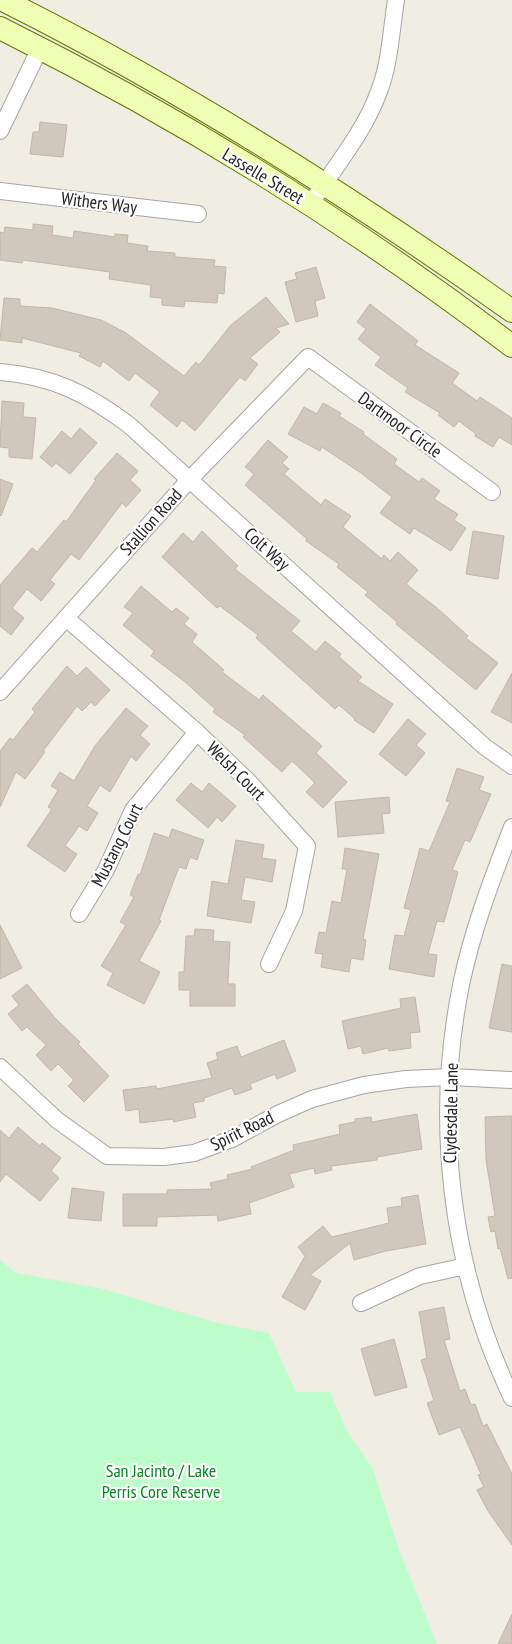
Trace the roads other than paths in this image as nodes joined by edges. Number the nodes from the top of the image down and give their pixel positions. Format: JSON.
{"nodes":[{"id":1,"x":3,"y":0,"type":"edge"},
{"id":2,"x":396,"y":0,"type":"edge"},
{"id":3,"x":0,"y":28,"type":"edge"},
{"id":4,"x":40,"y":48,"type":"junction"},
{"id":5,"x":191,"y":103,"type":"junction"},
{"id":6,"x":0,"y":131,"type":"edge"},
{"id":7,"x":324,"y":184,"type":"junction"},
{"id":8,"x":0,"y":191,"type":"edge"},
{"id":9,"x":310,"y":205,"type":"junction"},
{"id":10,"x":198,"y":214,"type":"dead end"},
{"id":11,"x":512,"y":312,"type":"edge"},
{"id":12,"x":512,"y":346,"type":"edge"},
{"id":13,"x":308,"y":357,"type":"joint"},
{"id":14,"x":0,"y":372,"type":"edge"},
{"id":15,"x":189,"y":480,"type":"junction"},
{"id":16,"x":492,"y":492,"type":"dead end"},
{"id":17,"x":66,"y":618,"type":"junction"},
{"id":18,"x":0,"y":692,"type":"edge"},
{"id":19,"x":197,"y":732,"type":"junction"},
{"id":20,"x":512,"y":766,"type":"edge"},
{"id":21,"x":512,"y":827,"type":"edge"},
{"id":22,"x":79,"y":914,"type":"dead end"},
{"id":23,"x":269,"y":964,"type":"dead end"},
{"id":24,"x":0,"y":1067,"type":"edge"},
{"id":25,"x":450,"y":1077,"type":"junction"},
{"id":26,"x":512,"y":1080,"type":"edge"},
{"id":27,"x":466,"y":1266,"type":"junction"},
{"id":28,"x":361,"y":1303,"type":"dead end"},
{"id":29,"x":512,"y":1398,"type":"edge"}],
"edges":[{"from":1,"to":5,"type":"main road","name":"Lasselle Street"},
{"from":2,"to":7,"type":"street"},
{"from":3,"to":4,"type":"main road","name":"Lasselle Street"},
{"from":4,"to":5,"type":"main road"},
{"from":4,"to":6,"type":"street"},
{"from":4,"to":9,"type":"main road","name":"Lasselle Street"},
{"from":5,"to":7,"type":"main road","name":"Lasselle Street"},
{"from":7,"to":9,"type":"street"},
{"from":7,"to":11,"type":"main road","name":"Lasselle Street"},
{"from":8,"to":10,"type":"street","name":"Withers Way"},
{"from":9,"to":12,"type":"main road","name":"Lasselle Street"},
{"from":13,"to":15,"type":"street","name":"Stallion Road"},
{"from":13,"to":16,"type":"street","name":"Dartmoor Circle"},
{"from":14,"to":15,"type":"street","name":"Colt Way"},
{"from":15,"to":17,"type":"street","name":"Stallion Road"},
{"from":15,"to":20,"type":"street","name":"Colt Way"},
{"from":17,"to":18,"type":"street","name":"Stallion Road"},
{"from":17,"to":19,"type":"street","name":"Welsh Court"},
{"from":19,"to":22,"type":"street","name":"Mustang Court"},
{"from":19,"to":23,"type":"street","name":"Welsh Court"},
{"from":21,"to":25,"type":"street","name":"Clydesdale Lane"},
{"from":24,"to":25,"type":"street","name":"Spirit Road"},
{"from":25,"to":26,"type":"street","name":"Spirit Road"},
{"from":25,"to":27,"type":"street","name":"Clydesdale Lane"},
{"from":27,"to":28,"type":"street"},
{"from":27,"to":29,"type":"street","name":"Clydesdale Lane"}]}
